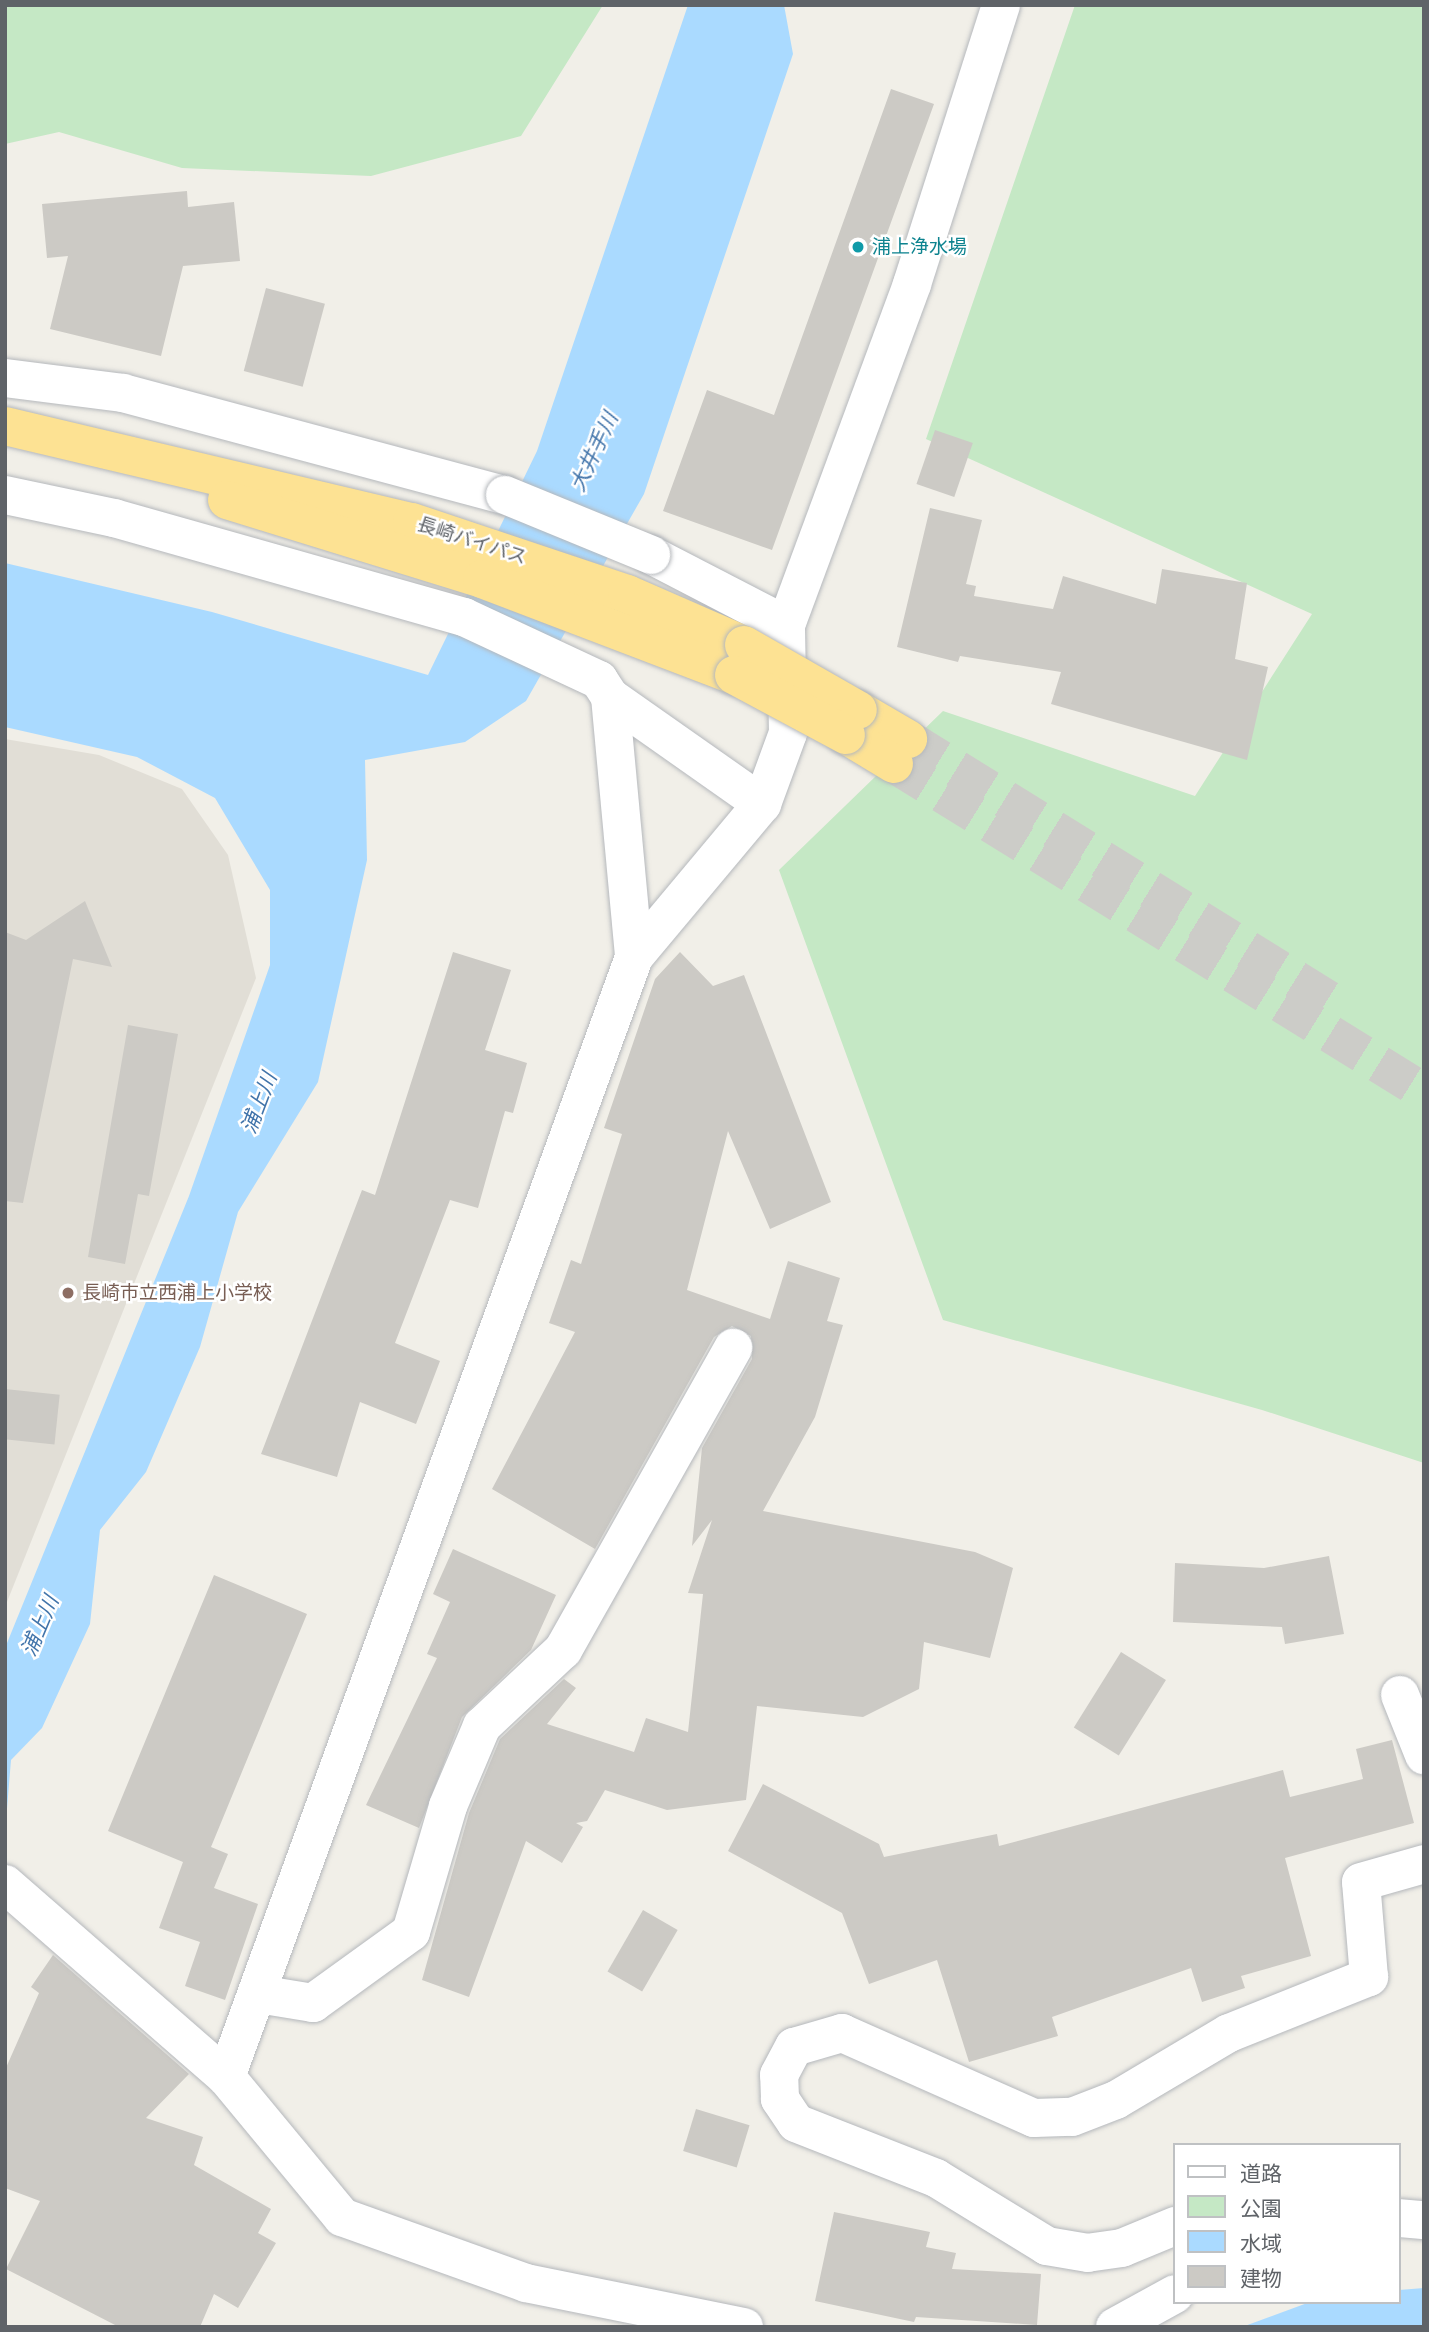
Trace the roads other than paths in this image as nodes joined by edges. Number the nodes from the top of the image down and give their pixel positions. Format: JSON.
{"nodes":[{"id":1,"x":1001,"y":5,"type":"edge"},
{"id":2,"x":5,"y":378,"type":"edge"},
{"id":3,"x":5,"y":426,"type":"edge"},
{"id":4,"x":5,"y":446,"type":"edge"},
{"id":5,"x":5,"y":495,"type":"edge"},
{"id":6,"x":488,"y":563,"type":"junction"},
{"id":7,"x":786,"y":625,"type":"junction"},
{"id":8,"x":604,"y":689,"type":"junction"},
{"id":9,"x":901,"y":751,"type":"tunnel mouth"},
{"id":10,"x":762,"y":804,"type":"junction"},
{"id":11,"x":634,"y":957,"type":"junction"},
{"id":12,"x":733,"y":1348,"type":"dead end"},
{"id":13,"x":1400,"y":1695,"type":"dead end"},
{"id":14,"x":1424,"y":1755,"type":"edge"},
{"id":15,"x":1424,"y":1864,"type":"edge"},
{"id":16,"x":5,"y":1884,"type":"edge"},
{"id":17,"x":258,"y":1994,"type":"junction"},
{"id":18,"x":226,"y":2077,"type":"junction"},
{"id":19,"x":1401,"y":2218,"type":"edge"},
{"id":20,"x":1424,"y":2220,"type":"edge"},
{"id":21,"x":1174,"y":2226,"type":"edge"},
{"id":22,"x":1174,"y":2295,"type":"edge"},
{"id":23,"x":744,"y":2327,"type":"edge"},
{"id":24,"x":1115,"y":2327,"type":"edge"}],
"edges":[{"from":1,"to":7,"type":"street"},
{"from":2,"to":7,"type":"street","bridge":true},
{"from":3,"to":6,"type":"highway","name":"長崎バイパス"},
{"from":4,"to":6,"type":"highway","name":"長崎バイパス"},
{"from":5,"to":8,"type":"street"},
{"from":6,"to":9,"type":"highway","name":"長崎バイパス","bridge":true},
{"from":7,"to":10,"type":"street"},
{"from":8,"to":10,"type":"street"},
{"from":8,"to":11,"type":"street"},
{"from":10,"to":11,"type":"street"},
{"from":11,"to":17,"type":"street"},
{"from":12,"to":17,"type":"street"},
{"from":13,"to":14,"type":"street"},
{"from":15,"to":21,"type":"street"},
{"from":16,"to":18,"type":"street"},
{"from":17,"to":18,"type":"street"},
{"from":18,"to":23,"type":"street"},
{"from":19,"to":20,"type":"street"},
{"from":22,"to":24,"type":"street"}]}
